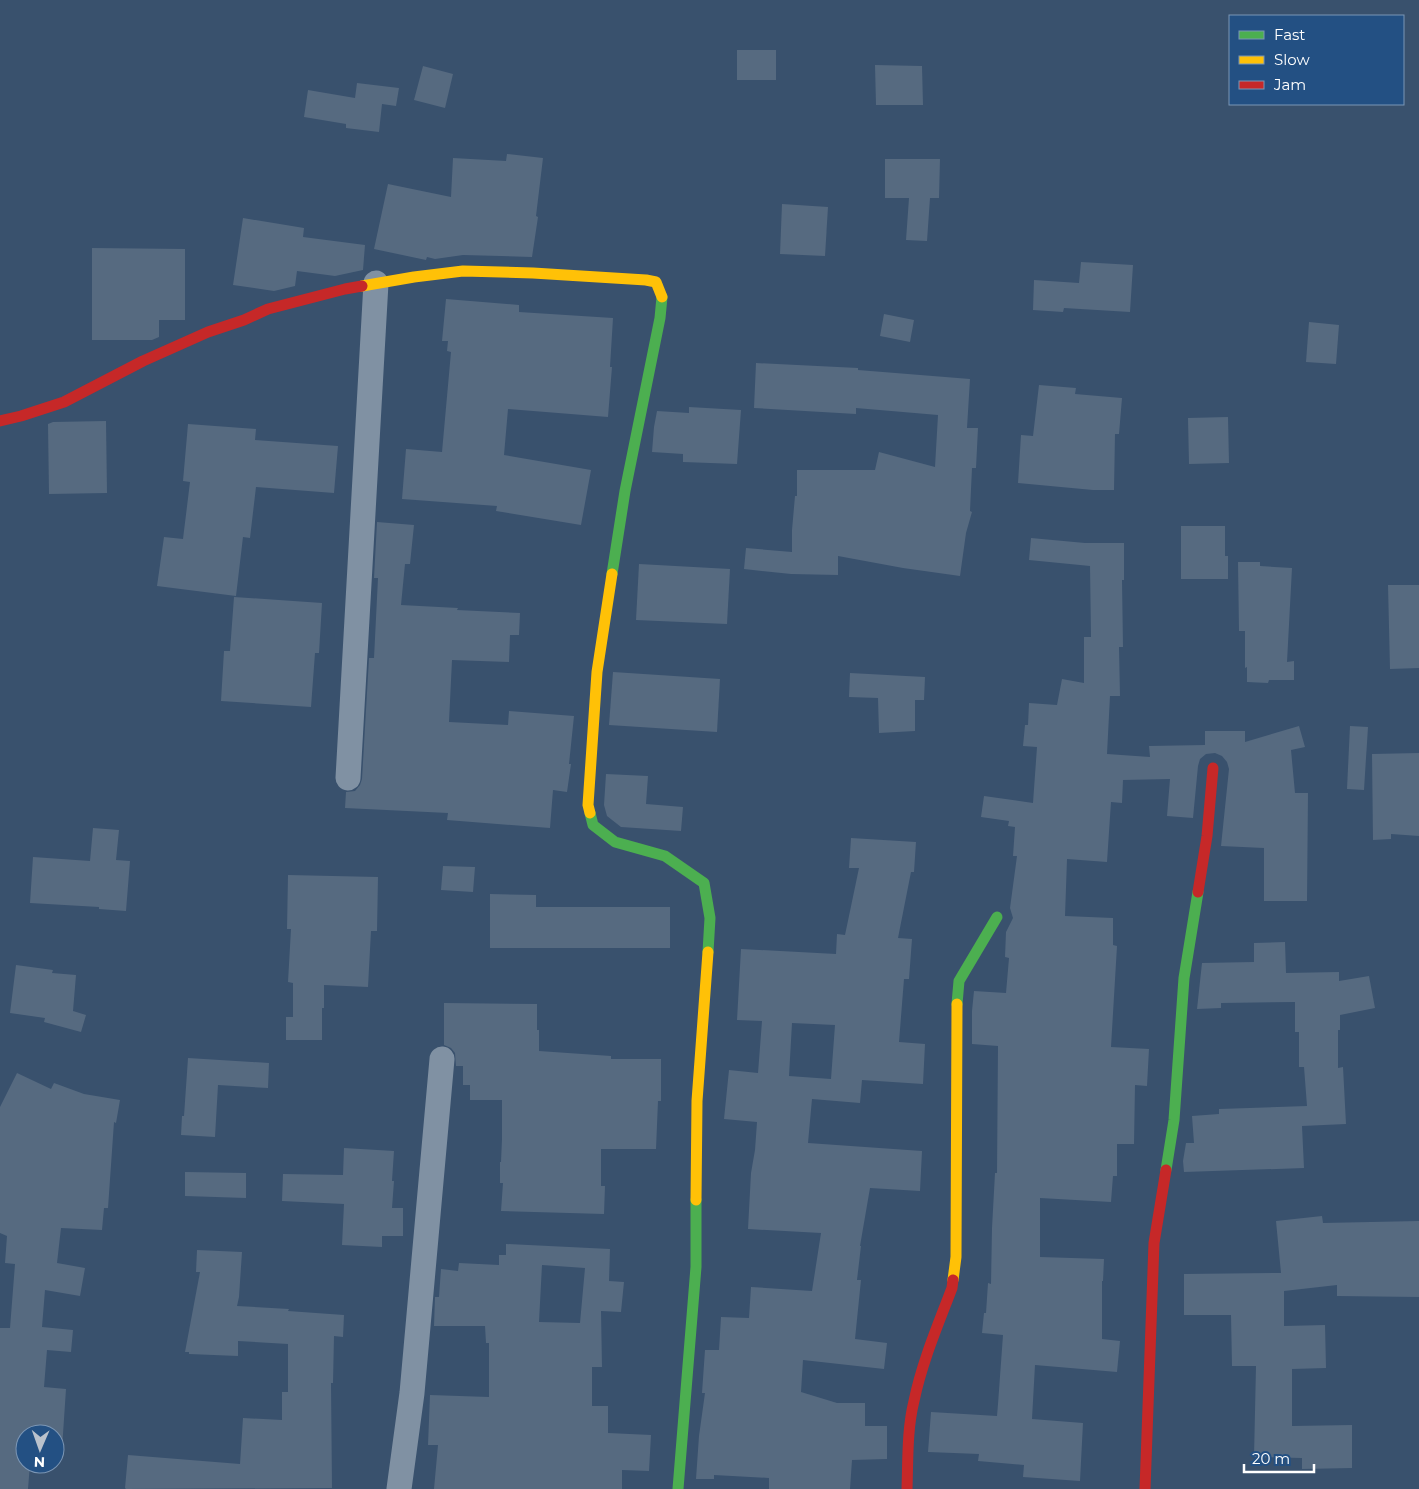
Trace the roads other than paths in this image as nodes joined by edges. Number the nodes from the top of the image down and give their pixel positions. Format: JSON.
{"nodes":[{"id":1,"x":376,"y":283,"type":"junction"},
{"id":2,"x":0,"y":421,"type":"edge"},
{"id":3,"x":1213,"y":768,"type":"dead end"},
{"id":4,"x":348,"y":778,"type":"dead end"},
{"id":5,"x":998,"y":918,"type":"dead end"},
{"id":6,"x":442,"y":1059,"type":"dead end"},
{"id":7,"x":400,"y":1489,"type":"edge"},
{"id":8,"x":678,"y":1489,"type":"edge"},
{"id":9,"x":906,"y":1489,"type":"edge"},
{"id":10,"x":1145,"y":1489,"type":"edge"}],
"edges":[{"from":1,"to":2,"type":"street"},
{"from":1,"to":4,"type":"street"},
{"from":1,"to":8,"type":"street"},
{"from":3,"to":10,"type":"street"},
{"from":5,"to":9,"type":"street"},
{"from":6,"to":7,"type":"street"}]}
